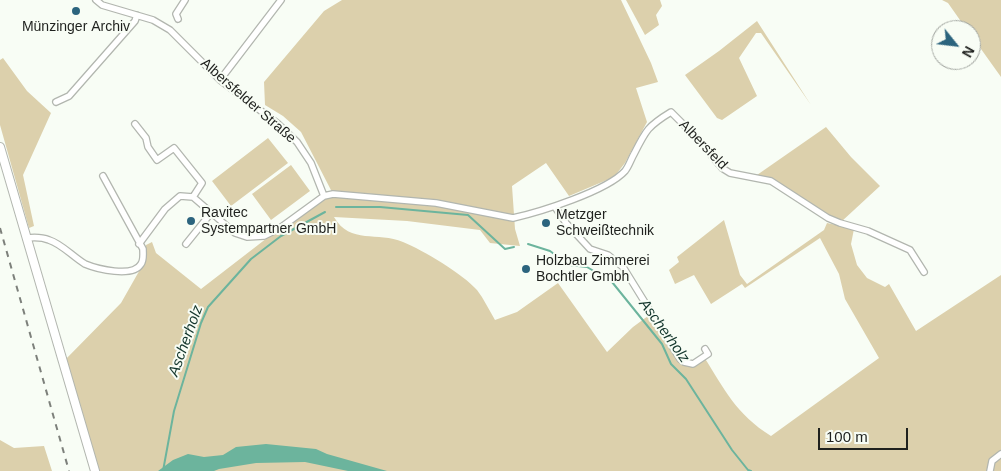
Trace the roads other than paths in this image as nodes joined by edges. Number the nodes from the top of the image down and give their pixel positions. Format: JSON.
{"nodes":[{"id":1,"x":96,"y":0,"type":"edge"},
{"id":2,"x":185,"y":0,"type":"edge"},
{"id":3,"x":281,"y":0,"type":"edge"},
{"id":4,"x":137,"y":16,"type":"junction"},
{"id":5,"x":178,"y":19,"type":"dead end"},
{"id":6,"x":220,"y":80,"type":"junction"},
{"id":7,"x":56,"y":102,"type":"dead end"},
{"id":8,"x":136,"y":124,"type":"dead end"},
{"id":9,"x":0,"y":146,"type":"edge"},
{"id":10,"x":103,"y":176,"type":"dead end"},
{"id":11,"x":324,"y":196,"type":"junction"},
{"id":12,"x":192,"y":197,"type":"junction"},
{"id":13,"x":555,"y":207,"type":"junction"},
{"id":14,"x":212,"y":213,"type":"junction"},
{"id":15,"x":26,"y":238,"type":"junction"},
{"id":16,"x":139,"y":244,"type":"junction"},
{"id":17,"x":186,"y":244,"type":"dead end"},
{"id":18,"x":924,"y":272,"type":"dead end"},
{"id":19,"x":705,"y":349,"type":"dead end"},
{"id":20,"x":1001,"y":454,"type":"edge"},
{"id":21,"x":95,"y":471,"type":"edge"},
{"id":22,"x":990,"y":471,"type":"edge"}],
"edges":[{"from":1,"to":4,"type":"street","name":"Albersfelder Straße"},
{"from":2,"to":5,"type":"street"},
{"from":3,"to":6,"type":"street"},
{"from":4,"to":6,"type":"street","name":"Albersfelder Straße"},
{"from":4,"to":7,"type":"street"},
{"from":6,"to":11,"type":"street","name":"Albersfelder Straße"},
{"from":8,"to":12,"type":"street"},
{"from":9,"to":15,"type":"street"},
{"from":10,"to":16,"type":"street"},
{"from":11,"to":13,"type":"street","name":"Albersfeld"},
{"from":11,"to":14,"type":"street"},
{"from":12,"to":14,"type":"street"},
{"from":12,"to":16,"type":"street"},
{"from":13,"to":18,"type":"street","name":"Albersfeld"},
{"from":13,"to":19,"type":"street"},
{"from":14,"to":17,"type":"street"},
{"from":15,"to":16,"type":"street"},
{"from":15,"to":21,"type":"street"},
{"from":20,"to":22,"type":"street"}]}
